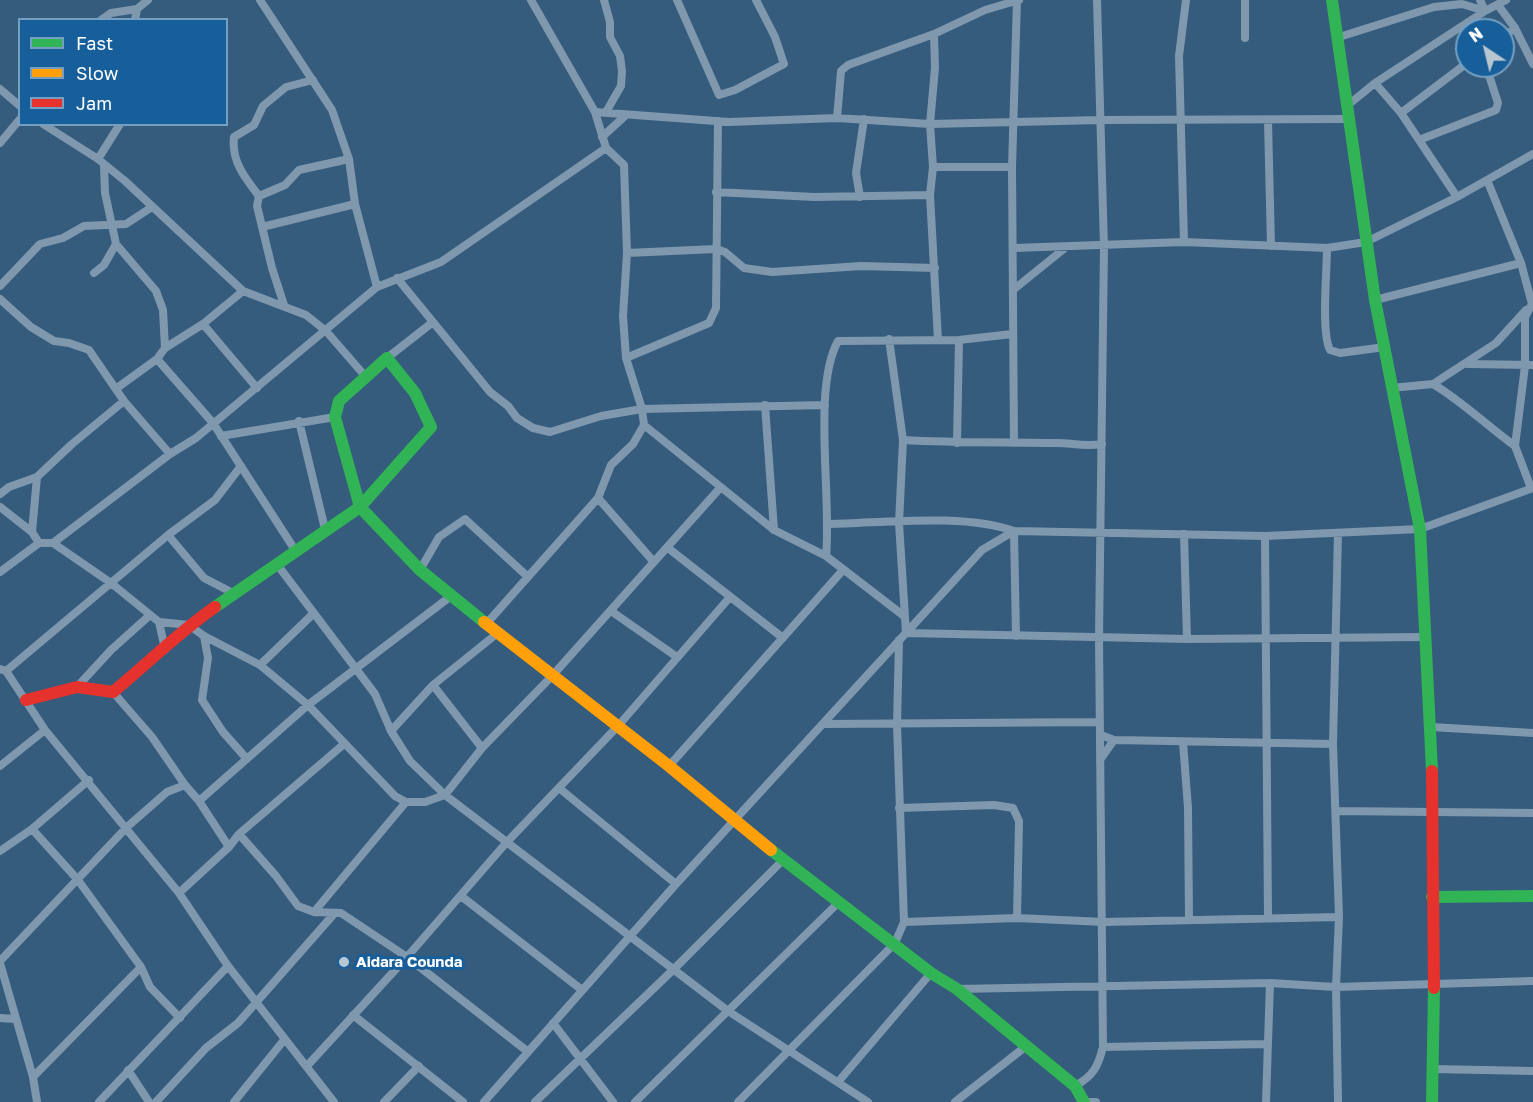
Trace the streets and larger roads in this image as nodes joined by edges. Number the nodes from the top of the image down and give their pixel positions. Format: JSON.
{"nodes":[{"id":1,"x":148,"y":0,"type":"edge"},
{"id":2,"x":260,"y":0,"type":"edge"},
{"id":3,"x":531,"y":0,"type":"edge"},
{"id":4,"x":604,"y":0,"type":"edge"},
{"id":5,"x":677,"y":0,"type":"edge"},
{"id":6,"x":756,"y":0,"type":"edge"},
{"id":7,"x":1018,"y":0,"type":"edge"},
{"id":8,"x":1097,"y":0,"type":"edge"},
{"id":9,"x":1186,"y":0,"type":"edge"},
{"id":10,"x":1245,"y":0,"type":"edge"},
{"id":11,"x":1332,"y":0,"type":"edge"},
{"id":12,"x":1480,"y":0,"type":"edge"},
{"id":13,"x":1502,"y":2,"type":"edge"},
{"id":14,"x":137,"y":9,"type":"junction"},
{"id":15,"x":1485,"y":10,"type":"junction"},
{"id":16,"x":104,"y":18,"type":"edge"},
{"id":17,"x":135,"y":18,"type":"edge"},
{"id":18,"x":1510,"y":18,"type":"edge"},
{"id":19,"x":1515,"y":28,"type":"edge"},
{"id":20,"x":934,"y":34,"type":"junction"},
{"id":21,"x":1245,"y":38,"type":"dead end"},
{"id":22,"x":1336,"y":38,"type":"junction"},
{"id":23,"x":1533,"y":64,"type":"edge"},
{"id":24,"x":1455,"y":72,"type":"edge"},
{"id":25,"x":1490,"y":78,"type":"edge"},
{"id":26,"x":313,"y":80,"type":"junction"},
{"id":27,"x":1375,"y":83,"type":"junction"},
{"id":28,"x":0,"y":88,"type":"edge"},
{"id":29,"x":18,"y":104,"type":"edge"},
{"id":30,"x":1348,"y":105,"type":"junction"},
{"id":31,"x":595,"y":112,"type":"junction"},
{"id":32,"x":606,"y":112,"type":"junction"},
{"id":33,"x":1401,"y":113,"type":"junction"},
{"id":34,"x":626,"y":115,"type":"junction"},
{"id":35,"x":837,"y":118,"type":"junction"},
{"id":36,"x":864,"y":119,"type":"junction"},
{"id":37,"x":1347,"y":119,"type":"junction"},
{"id":38,"x":1101,"y":120,"type":"junction"},
{"id":39,"x":1182,"y":120,"type":"junction"},
{"id":40,"x":18,"y":121,"type":"edge"},
{"id":41,"x":718,"y":121,"type":"junction"},
{"id":42,"x":1268,"y":121,"type":"junction"},
{"id":43,"x":1015,"y":122,"type":"junction"},
{"id":44,"x":930,"y":124,"type":"junction"},
{"id":45,"x":46,"y":126,"type":"edge"},
{"id":46,"x":119,"y":126,"type":"edge"},
{"id":47,"x":602,"y":137,"type":"junction"},
{"id":48,"x":1,"y":139,"type":"edge"},
{"id":49,"x":1419,"y":140,"type":"junction"},
{"id":50,"x":606,"y":148,"type":"junction"},
{"id":51,"x":1533,"y":154,"type":"edge"},
{"id":52,"x":349,"y":159,"type":"junction"},
{"id":53,"x":101,"y":162,"type":"junction"},
{"id":54,"x":933,"y":167,"type":"junction"},
{"id":55,"x":1012,"y":167,"type":"junction"},
{"id":56,"x":1487,"y":180,"type":"junction"},
{"id":57,"x":716,"y":192,"type":"junction"},
{"id":58,"x":930,"y":195,"type":"junction"},
{"id":59,"x":259,"y":196,"type":"junction"},
{"id":60,"x":860,"y":197,"type":"junction"},
{"id":61,"x":1457,"y":197,"type":"junction"},
{"id":62,"x":355,"y":204,"type":"junction"},
{"id":63,"x":152,"y":207,"type":"junction"},
{"id":64,"x":110,"y":225,"type":"junction"},
{"id":65,"x":262,"y":227,"type":"junction"},
{"id":66,"x":1366,"y":242,"type":"junction"},
{"id":67,"x":1184,"y":243,"type":"junction"},
{"id":68,"x":116,"y":244,"type":"junction"},
{"id":69,"x":1271,"y":246,"type":"junction"},
{"id":70,"x":1104,"y":247,"type":"junction"},
{"id":71,"x":1014,"y":248,"type":"junction"},
{"id":72,"x":1065,"y":248,"type":"junction"},
{"id":73,"x":1327,"y":248,"type":"junction"},
{"id":74,"x":716,"y":249,"type":"junction"},
{"id":75,"x":627,"y":253,"type":"junction"},
{"id":76,"x":1521,"y":263,"type":"junction"},
{"id":77,"x":935,"y":267,"type":"junction"},
{"id":78,"x":94,"y":273,"type":"dead end"},
{"id":79,"x":397,"y":278,"type":"junction"},
{"id":80,"x":0,"y":286,"type":"edge"},
{"id":81,"x":377,"y":287,"type":"junction"},
{"id":82,"x":1013,"y":290,"type":"junction"},
{"id":83,"x":243,"y":291,"type":"junction"},
{"id":84,"x":0,"y":299,"type":"edge"},
{"id":85,"x":1375,"y":300,"type":"junction"},
{"id":86,"x":1533,"y":304,"type":"edge"},
{"id":87,"x":284,"y":305,"type":"junction"},
{"id":88,"x":433,"y":322,"type":"junction"},
{"id":89,"x":203,"y":324,"type":"junction"},
{"id":90,"x":326,"y":331,"type":"junction"},
{"id":91,"x":1012,"y":334,"type":"junction"},
{"id":92,"x":889,"y":339,"type":"junction"},
{"id":93,"x":938,"y":340,"type":"junction"},
{"id":94,"x":959,"y":340,"type":"junction"},
{"id":95,"x":1384,"y":347,"type":"junction"},
{"id":96,"x":165,"y":348,"type":"junction"},
{"id":97,"x":387,"y":358,"type":"junction"},
{"id":98,"x":626,"y":358,"type":"junction"},
{"id":99,"x":157,"y":359,"type":"junction"},
{"id":100,"x":1467,"y":364,"type":"junction"},
{"id":101,"x":1529,"y":366,"type":"edge"},
{"id":102,"x":364,"y":376,"type":"junction"},
{"id":103,"x":1433,"y":384,"type":"junction"},
{"id":104,"x":117,"y":388,"type":"junction"},
{"id":105,"x":257,"y":388,"type":"junction"},
{"id":106,"x":1391,"y":388,"type":"junction"},
{"id":107,"x":124,"y":401,"type":"junction"},
{"id":108,"x":765,"y":405,"type":"junction"},
{"id":109,"x":825,"y":405,"type":"junction"},
{"id":110,"x":642,"y":409,"type":"junction"},
{"id":111,"x":335,"y":417,"type":"junction"},
{"id":112,"x":299,"y":421,"type":"junction"},
{"id":113,"x":213,"y":423,"type":"junction"},
{"id":114,"x":644,"y":425,"type":"junction"},
{"id":115,"x":221,"y":436,"type":"junction"},
{"id":116,"x":903,"y":440,"type":"junction"},
{"id":117,"x":957,"y":443,"type":"junction"},
{"id":118,"x":1014,"y":443,"type":"junction"},
{"id":119,"x":1101,"y":444,"type":"junction"},
{"id":120,"x":1515,"y":446,"type":"junction"},
{"id":121,"x":170,"y":454,"type":"junction"},
{"id":122,"x":241,"y":466,"type":"junction"},
{"id":123,"x":37,"y":477,"type":"junction"},
{"id":124,"x":720,"y":488,"type":"junction"},
{"id":125,"x":1532,"y":488,"type":"edge"},
{"id":126,"x":0,"y":494,"type":"edge"},
{"id":127,"x":598,"y":498,"type":"junction"},
{"id":128,"x":0,"y":507,"type":"edge"},
{"id":129,"x":360,"y":507,"type":"junction"},
{"id":130,"x":899,"y":523,"type":"junction"},
{"id":131,"x":829,"y":524,"type":"junction"},
{"id":132,"x":325,"y":529,"type":"junction"},
{"id":133,"x":1420,"y":529,"type":"junction"},
{"id":134,"x":774,"y":530,"type":"junction"},
{"id":135,"x":1014,"y":531,"type":"junction"},
{"id":136,"x":1101,"y":531,"type":"junction"},
{"id":137,"x":32,"y":532,"type":"junction"},
{"id":138,"x":1184,"y":534,"type":"junction"},
{"id":139,"x":1338,"y":534,"type":"junction"},
{"id":140,"x":168,"y":535,"type":"junction"},
{"id":141,"x":1265,"y":536,"type":"junction"},
{"id":142,"x":39,"y":543,"type":"junction"},
{"id":143,"x":53,"y":543,"type":"junction"},
{"id":144,"x":668,"y":548,"type":"junction"},
{"id":145,"x":295,"y":550,"type":"junction"},
{"id":146,"x":826,"y":556,"type":"junction"},
{"id":147,"x":653,"y":561,"type":"junction"},
{"id":148,"x":276,"y":562,"type":"junction"},
{"id":149,"x":420,"y":570,"type":"junction"},
{"id":150,"x":843,"y":570,"type":"junction"},
{"id":151,"x":0,"y":572,"type":"edge"},
{"id":152,"x":528,"y":577,"type":"junction"},
{"id":153,"x":111,"y":583,"type":"junction"},
{"id":154,"x":233,"y":593,"type":"junction"},
{"id":155,"x":451,"y":596,"type":"junction"},
{"id":156,"x":730,"y":597,"type":"junction"},
{"id":157,"x":611,"y":611,"type":"junction"},
{"id":158,"x":314,"y":613,"type":"junction"},
{"id":159,"x":150,"y":615,"type":"junction"},
{"id":160,"x":904,"y":616,"type":"junction"},
{"id":161,"x":159,"y":622,"type":"junction"},
{"id":162,"x":488,"y":622,"type":"junction"},
{"id":163,"x":189,"y":625,"type":"junction"},
{"id":164,"x":499,"y":632,"type":"junction"},
{"id":165,"x":204,"y":636,"type":"junction"},
{"id":166,"x":903,"y":636,"type":"junction"},
{"id":167,"x":1016,"y":636,"type":"junction"},
{"id":168,"x":1426,"y":636,"type":"junction"},
{"id":169,"x":1099,"y":637,"type":"junction"},
{"id":170,"x":783,"y":638,"type":"junction"},
{"id":171,"x":1264,"y":638,"type":"junction"},
{"id":172,"x":1335,"y":638,"type":"junction"},
{"id":173,"x":1186,"y":639,"type":"junction"},
{"id":174,"x":165,"y":649,"type":"junction"},
{"id":175,"x":677,"y":657,"type":"junction"},
{"id":176,"x":260,"y":665,"type":"junction"},
{"id":177,"x":3,"y":670,"type":"edge"},
{"id":178,"x":356,"y":670,"type":"junction"},
{"id":179,"x":552,"y":676,"type":"junction"},
{"id":180,"x":434,"y":685,"type":"junction"},
{"id":181,"x":77,"y":687,"type":"junction"},
{"id":182,"x":113,"y":692,"type":"junction"},
{"id":183,"x":26,"y":700,"type":"junction"},
{"id":184,"x":308,"y":705,"type":"junction"},
{"id":185,"x":1099,"y":722,"type":"junction"},
{"id":186,"x":825,"y":724,"type":"junction"},
{"id":187,"x":897,"y":725,"type":"junction"},
{"id":188,"x":618,"y":726,"type":"junction"},
{"id":189,"x":1431,"y":727,"type":"junction"},
{"id":190,"x":45,"y":730,"type":"junction"},
{"id":191,"x":391,"y":731,"type":"junction"},
{"id":192,"x":1533,"y":733,"type":"edge"},
{"id":193,"x":1101,"y":735,"type":"junction"},
{"id":194,"x":1114,"y":740,"type":"junction"},
{"id":195,"x":1184,"y":742,"type":"junction"},
{"id":196,"x":344,"y":744,"type":"junction"},
{"id":197,"x":1266,"y":744,"type":"junction"},
{"id":198,"x":1333,"y":744,"type":"junction"},
{"id":199,"x":482,"y":748,"type":"junction"},
{"id":200,"x":247,"y":759,"type":"junction"},
{"id":201,"x":1099,"y":761,"type":"junction"},
{"id":202,"x":0,"y":766,"type":"edge"},
{"id":203,"x":669,"y":766,"type":"junction"},
{"id":204,"x":89,"y":780,"type":"junction"},
{"id":205,"x":185,"y":785,"type":"junction"},
{"id":206,"x":559,"y":788,"type":"junction"},
{"id":207,"x":445,"y":795,"type":"junction"},
{"id":208,"x":199,"y":801,"type":"junction"},
{"id":209,"x":406,"y":802,"type":"junction"},
{"id":210,"x":899,"y":808,"type":"junction"},
{"id":211,"x":1336,"y":811,"type":"junction"},
{"id":212,"x":1430,"y":813,"type":"junction"},
{"id":213,"x":1533,"y":813,"type":"edge"},
{"id":214,"x":734,"y":822,"type":"junction"},
{"id":215,"x":127,"y":827,"type":"junction"},
{"id":216,"x":32,"y":829,"type":"junction"},
{"id":217,"x":239,"y":834,"type":"junction"},
{"id":218,"x":506,"y":843,"type":"junction"},
{"id":219,"x":229,"y":847,"type":"junction"},
{"id":220,"x":0,"y":852,"type":"edge"},
{"id":221,"x":784,"y":859,"type":"junction"},
{"id":222,"x":78,"y":880,"type":"junction"},
{"id":223,"x":676,"y":884,"type":"junction"},
{"id":224,"x":179,"y":893,"type":"junction"},
{"id":225,"x":461,"y":896,"type":"junction"},
{"id":226,"x":1533,"y":896,"type":"edge"},
{"id":227,"x":1432,"y":897,"type":"junction"},
{"id":228,"x":839,"y":902,"type":"junction"},
{"id":229,"x":314,"y":912,"type":"junction"},
{"id":230,"x":333,"y":915,"type":"junction"},
{"id":231,"x":1339,"y":916,"type":"junction"},
{"id":232,"x":1268,"y":917,"type":"junction"},
{"id":233,"x":1017,"y":918,"type":"junction"},
{"id":234,"x":1189,"y":919,"type":"junction"},
{"id":235,"x":904,"y":922,"type":"junction"},
{"id":236,"x":1104,"y":922,"type":"junction"},
{"id":237,"x":629,"y":937,"type":"junction"},
{"id":238,"x":895,"y":943,"type":"junction"},
{"id":239,"x":408,"y":957,"type":"junction"},
{"id":240,"x":0,"y":962,"type":"edge"},
{"id":241,"x":228,"y":966,"type":"junction"},
{"id":242,"x":141,"y":967,"type":"junction"},
{"id":243,"x":675,"y":968,"type":"junction"},
{"id":244,"x":931,"y":973,"type":"junction"},
{"id":245,"x":1533,"y":981,"type":"edge"},
{"id":246,"x":1270,"y":983,"type":"junction"},
{"id":247,"x":1434,"y":986,"type":"junction"},
{"id":248,"x":1101,"y":987,"type":"junction"},
{"id":249,"x":1336,"y":987,"type":"junction"},
{"id":250,"x":957,"y":989,"type":"junction"},
{"id":251,"x":582,"y":990,"type":"junction"},
{"id":252,"x":258,"y":1002,"type":"junction"},
{"id":253,"x":728,"y":1011,"type":"junction"},
{"id":254,"x":353,"y":1015,"type":"junction"},
{"id":255,"x":0,"y":1018,"type":"edge"},
{"id":256,"x":180,"y":1018,"type":"junction"},
{"id":257,"x":16,"y":1019,"type":"junction"},
{"id":258,"x":553,"y":1023,"type":"junction"},
{"id":259,"x":284,"y":1040,"type":"junction"},
{"id":260,"x":1268,"y":1044,"type":"junction"},
{"id":261,"x":1025,"y":1047,"type":"junction"},
{"id":262,"x":1103,"y":1047,"type":"junction"},
{"id":263,"x":527,"y":1051,"type":"junction"},
{"id":264,"x":788,"y":1052,"type":"junction"},
{"id":265,"x":579,"y":1058,"type":"junction"},
{"id":266,"x":306,"y":1066,"type":"junction"},
{"id":267,"x":419,"y":1066,"type":"junction"},
{"id":268,"x":1432,"y":1069,"type":"junction"},
{"id":269,"x":128,"y":1070,"type":"junction"},
{"id":270,"x":1533,"y":1071,"type":"edge"},
{"id":271,"x":33,"y":1077,"type":"junction"},
{"id":272,"x":838,"y":1082,"type":"junction"},
{"id":273,"x":1075,"y":1086,"type":"junction"},
{"id":274,"x":239,"y":1100,"type":"edge"},
{"id":275,"x":37,"y":1102,"type":"edge"},
{"id":276,"x":99,"y":1102,"type":"edge"},
{"id":277,"x":149,"y":1102,"type":"edge"},
{"id":278,"x":156,"y":1102,"type":"edge"},
{"id":279,"x":334,"y":1102,"type":"edge"},
{"id":280,"x":384,"y":1102,"type":"edge"},
{"id":281,"x":463,"y":1102,"type":"edge"},
{"id":282,"x":484,"y":1102,"type":"edge"},
{"id":283,"x":535,"y":1102,"type":"edge"},
{"id":284,"x":613,"y":1102,"type":"edge"},
{"id":285,"x":635,"y":1102,"type":"edge"},
{"id":286,"x":738,"y":1102,"type":"edge"},
{"id":287,"x":868,"y":1102,"type":"edge"},
{"id":288,"x":955,"y":1102,"type":"edge"},
{"id":289,"x":1084,"y":1102,"type":"edge"},
{"id":290,"x":1096,"y":1102,"type":"edge"},
{"id":291,"x":1266,"y":1102,"type":"edge"},
{"id":292,"x":1338,"y":1102,"type":"edge"},
{"id":293,"x":1432,"y":1102,"type":"edge"}],
"edges":[{"from":1,"to":14,"type":"street"},
{"from":2,"to":26,"type":"street"},
{"from":3,"to":31,"type":"street"},
{"from":4,"to":32,"type":"street"},
{"from":5,"to":6,"type":"street"},
{"from":7,"to":20,"type":"street"},
{"from":7,"to":43,"type":"street"},
{"from":8,"to":38,"type":"street"},
{"from":9,"to":39,"type":"street"},
{"from":10,"to":21,"type":"street"},
{"from":11,"to":22,"type":"street"},
{"from":12,"to":15,"type":"street"},
{"from":13,"to":15,"type":"street"},
{"from":13,"to":18,"type":"street"},
{"from":14,"to":16,"type":"street"},
{"from":14,"to":17,"type":"street"},
{"from":15,"to":22,"type":"street"},
{"from":15,"to":27,"type":"street"},
{"from":19,"to":23,"type":"street"},
{"from":20,"to":35,"type":"street"},
{"from":20,"to":44,"type":"street"},
{"from":22,"to":30,"type":"street"},
{"from":24,"to":33,"type":"street"},
{"from":25,"to":49,"type":"street"},
{"from":26,"to":52,"type":"street"},
{"from":26,"to":59,"type":"street"},
{"from":27,"to":30,"type":"street"},
{"from":27,"to":33,"type":"street"},
{"from":28,"to":29,"type":"street"},
{"from":30,"to":37,"type":"street"},
{"from":31,"to":32,"type":"street"},
{"from":31,"to":47,"type":"street"},
{"from":32,"to":34,"type":"street"},
{"from":33,"to":49,"type":"street"},
{"from":34,"to":41,"type":"street"},
{"from":34,"to":47,"type":"street"},
{"from":35,"to":36,"type":"street"},
{"from":35,"to":41,"type":"street"},
{"from":36,"to":44,"type":"street"},
{"from":36,"to":60,"type":"street"},
{"from":37,"to":42,"type":"street"},
{"from":37,"to":66,"type":"street"},
{"from":38,"to":39,"type":"street"},
{"from":38,"to":43,"type":"street"},
{"from":38,"to":70,"type":"street"},
{"from":39,"to":42,"type":"street"},
{"from":39,"to":67,"type":"street"},
{"from":40,"to":48,"type":"street"},
{"from":41,"to":57,"type":"street"},
{"from":42,"to":69,"type":"street"},
{"from":43,"to":44,"type":"street"},
{"from":43,"to":55,"type":"street"},
{"from":44,"to":54,"type":"street"},
{"from":45,"to":53,"type":"street"},
{"from":46,"to":53,"type":"street"},
{"from":47,"to":50,"type":"street"},
{"from":49,"to":61,"type":"street"},
{"from":50,"to":75,"type":"street"},
{"from":50,"to":79,"type":"street"},
{"from":51,"to":56,"type":"street"},
{"from":52,"to":59,"type":"street"},
{"from":52,"to":62,"type":"street"},
{"from":53,"to":63,"type":"street"},
{"from":53,"to":64,"type":"street"},
{"from":54,"to":55,"type":"street"},
{"from":54,"to":58,"type":"street"},
{"from":55,"to":71,"type":"street"},
{"from":56,"to":61,"type":"street"},
{"from":56,"to":76,"type":"street"},
{"from":57,"to":60,"type":"street"},
{"from":57,"to":74,"type":"street"},
{"from":58,"to":60,"type":"street"},
{"from":58,"to":77,"type":"street"},
{"from":59,"to":65,"type":"street"},
{"from":61,"to":66,"type":"street"},
{"from":62,"to":65,"type":"street"},
{"from":62,"to":81,"type":"street"},
{"from":63,"to":64,"type":"street"},
{"from":63,"to":83,"type":"street"},
{"from":64,"to":68,"type":"street"},
{"from":64,"to":80,"type":"street"},
{"from":65,"to":87,"type":"street"},
{"from":66,"to":73,"type":"street"},
{"from":66,"to":85,"type":"street"},
{"from":67,"to":69,"type":"street"},
{"from":67,"to":70,"type":"street"},
{"from":68,"to":78,"type":"street"},
{"from":68,"to":96,"type":"street"},
{"from":69,"to":73,"type":"street"},
{"from":70,"to":72,"type":"street"},
{"from":70,"to":119,"type":"street"},
{"from":71,"to":72,"type":"street"},
{"from":71,"to":82,"type":"street"},
{"from":72,"to":82,"type":"street"},
{"from":73,"to":95,"type":"street"},
{"from":74,"to":75,"type":"street"},
{"from":74,"to":77,"type":"street"},
{"from":74,"to":98,"type":"street"},
{"from":75,"to":98,"type":"street"},
{"from":76,"to":85,"type":"street"},
{"from":76,"to":86,"type":"street"},
{"from":77,"to":93,"type":"street"},
{"from":79,"to":81,"type":"street"},
{"from":79,"to":88,"type":"street"},
{"from":81,"to":90,"type":"street"},
{"from":82,"to":91,"type":"street"},
{"from":83,"to":87,"type":"street"},
{"from":83,"to":89,"type":"street"},
{"from":84,"to":104,"type":"street"},
{"from":85,"to":95,"type":"street"},
{"from":86,"to":100,"type":"street"},
{"from":86,"to":101,"type":"street"},
{"from":87,"to":90,"type":"street"},
{"from":88,"to":97,"type":"street"},
{"from":88,"to":110,"type":"street"},
{"from":89,"to":96,"type":"street"},
{"from":89,"to":105,"type":"street"},
{"from":90,"to":102,"type":"street"},
{"from":90,"to":105,"type":"street"},
{"from":91,"to":94,"type":"street"},
{"from":91,"to":118,"type":"street"},
{"from":92,"to":93,"type":"street"},
{"from":92,"to":109,"type":"street"},
{"from":92,"to":116,"type":"street"},
{"from":93,"to":94,"type":"street"},
{"from":94,"to":117,"type":"street"},
{"from":95,"to":106,"type":"street"},
{"from":96,"to":99,"type":"street"},
{"from":97,"to":102,"type":"street"},
{"from":97,"to":129,"type":"street"},
{"from":98,"to":110,"type":"street"},
{"from":99,"to":104,"type":"street"},
{"from":99,"to":113,"type":"street"},
{"from":100,"to":101,"type":"street"},
{"from":100,"to":103,"type":"street"},
{"from":101,"to":120,"type":"street"},
{"from":102,"to":111,"type":"street"},
{"from":103,"to":106,"type":"street"},
{"from":103,"to":120,"type":"street"},
{"from":104,"to":107,"type":"street"},
{"from":105,"to":113,"type":"street"},
{"from":106,"to":133,"type":"street"},
{"from":107,"to":121,"type":"street"},
{"from":107,"to":123,"type":"street"},
{"from":108,"to":109,"type":"street"},
{"from":108,"to":110,"type":"street"},
{"from":108,"to":134,"type":"street"},
{"from":109,"to":131,"type":"street"},
{"from":110,"to":114,"type":"street"},
{"from":111,"to":112,"type":"street"},
{"from":111,"to":129,"type":"street"},
{"from":112,"to":115,"type":"street"},
{"from":112,"to":132,"type":"street"},
{"from":113,"to":115,"type":"street"},
{"from":113,"to":121,"type":"street"},
{"from":114,"to":124,"type":"street"},
{"from":114,"to":127,"type":"street"},
{"from":115,"to":122,"type":"street"},
{"from":116,"to":117,"type":"street"},
{"from":116,"to":130,"type":"street"},
{"from":117,"to":118,"type":"street"},
{"from":118,"to":119,"type":"street"},
{"from":119,"to":136,"type":"street"},
{"from":120,"to":125,"type":"street"},
{"from":121,"to":143,"type":"street"},
{"from":122,"to":140,"type":"street"},
{"from":122,"to":145,"type":"street"},
{"from":123,"to":126,"type":"street"},
{"from":123,"to":137,"type":"street"},
{"from":124,"to":134,"type":"street"},
{"from":124,"to":144,"type":"street"},
{"from":125,"to":133,"type":"street"},
{"from":127,"to":147,"type":"street"},
{"from":127,"to":152,"type":"street"},
{"from":128,"to":137,"type":"street"},
{"from":129,"to":132,"type":"street"},
{"from":129,"to":149,"type":"street"},
{"from":130,"to":131,"type":"street"},
{"from":130,"to":135,"type":"street"},
{"from":130,"to":160,"type":"street"},
{"from":131,"to":146,"type":"street"},
{"from":132,"to":145,"type":"street"},
{"from":133,"to":139,"type":"street"},
{"from":133,"to":168,"type":"street"},
{"from":134,"to":146,"type":"street"},
{"from":135,"to":136,"type":"street"},
{"from":135,"to":166,"type":"street"},
{"from":135,"to":167,"type":"street"},
{"from":136,"to":138,"type":"street"},
{"from":136,"to":169,"type":"street"},
{"from":137,"to":142,"type":"street"},
{"from":138,"to":141,"type":"street"},
{"from":138,"to":173,"type":"street"},
{"from":139,"to":141,"type":"street"},
{"from":139,"to":172,"type":"street"},
{"from":140,"to":153,"type":"street"},
{"from":140,"to":154,"type":"street"},
{"from":141,"to":171,"type":"street"},
{"from":142,"to":143,"type":"street"},
{"from":142,"to":151,"type":"street"},
{"from":143,"to":153,"type":"street"},
{"from":144,"to":147,"type":"street"},
{"from":144,"to":156,"type":"street"},
{"from":145,"to":148,"type":"street"},
{"from":146,"to":150,"type":"street"},
{"from":147,"to":157,"type":"street"},
{"from":148,"to":154,"type":"street"},
{"from":148,"to":158,"type":"street"},
{"from":149,"to":152,"type":"street"},
{"from":149,"to":155,"type":"street"},
{"from":150,"to":160,"type":"street"},
{"from":150,"to":170,"type":"street"},
{"from":152,"to":162,"type":"street"},
{"from":153,"to":159,"type":"street"},
{"from":153,"to":177,"type":"street"},
{"from":154,"to":163,"type":"street"},
{"from":155,"to":162,"type":"street"},
{"from":155,"to":178,"type":"street"},
{"from":156,"to":170,"type":"street"},
{"from":156,"to":175,"type":"street"},
{"from":157,"to":175,"type":"street"},
{"from":157,"to":179,"type":"street"},
{"from":158,"to":176,"type":"street"},
{"from":158,"to":178,"type":"street"},
{"from":159,"to":161,"type":"street"},
{"from":159,"to":181,"type":"street"},
{"from":160,"to":166,"type":"street"},
{"from":161,"to":163,"type":"street"},
{"from":161,"to":174,"type":"street"},
{"from":162,"to":164,"type":"street"},
{"from":163,"to":165,"type":"street"},
{"from":163,"to":174,"type":"street"},
{"from":164,"to":179,"type":"street"},
{"from":164,"to":180,"type":"street"},
{"from":165,"to":176,"type":"street"},
{"from":165,"to":200,"type":"street"},
{"from":166,"to":167,"type":"street"},
{"from":166,"to":186,"type":"street"},
{"from":166,"to":187,"type":"street"},
{"from":167,"to":169,"type":"street"},
{"from":168,"to":172,"type":"street"},
{"from":168,"to":189,"type":"street"},
{"from":169,"to":173,"type":"street"},
{"from":169,"to":185,"type":"street"},
{"from":170,"to":203,"type":"street"},
{"from":171,"to":172,"type":"street"},
{"from":171,"to":173,"type":"street"},
{"from":171,"to":197,"type":"street"},
{"from":172,"to":198,"type":"street"},
{"from":174,"to":182,"type":"street"},
{"from":175,"to":188,"type":"street"},
{"from":176,"to":184,"type":"street"},
{"from":177,"to":183,"type":"street"},
{"from":178,"to":184,"type":"street"},
{"from":178,"to":191,"type":"street"},
{"from":179,"to":188,"type":"street"},
{"from":179,"to":199,"type":"street"},
{"from":180,"to":191,"type":"street"},
{"from":180,"to":199,"type":"street"},
{"from":181,"to":182,"type":"street"},
{"from":181,"to":183,"type":"street"},
{"from":182,"to":205,"type":"street"},
{"from":183,"to":190,"type":"street"},
{"from":184,"to":196,"type":"street"},
{"from":184,"to":200,"type":"street"},
{"from":185,"to":187,"type":"street"},
{"from":185,"to":193,"type":"street"},
{"from":186,"to":187,"type":"street"},
{"from":186,"to":214,"type":"street"},
{"from":187,"to":210,"type":"street"},
{"from":188,"to":203,"type":"street"},
{"from":188,"to":206,"type":"street"},
{"from":189,"to":192,"type":"street"},
{"from":189,"to":212,"type":"street"},
{"from":190,"to":202,"type":"street"},
{"from":190,"to":204,"type":"street"},
{"from":191,"to":207,"type":"street"},
{"from":193,"to":194,"type":"street"},
{"from":193,"to":201,"type":"street"},
{"from":194,"to":195,"type":"street"},
{"from":194,"to":201,"type":"street"},
{"from":195,"to":197,"type":"street"},
{"from":195,"to":234,"type":"street"},
{"from":196,"to":209,"type":"street"},
{"from":196,"to":217,"type":"street"},
{"from":197,"to":198,"type":"street"},
{"from":197,"to":232,"type":"street"},
{"from":198,"to":211,"type":"street"},
{"from":199,"to":207,"type":"street"},
{"from":200,"to":208,"type":"street"},
{"from":201,"to":236,"type":"street"},
{"from":203,"to":214,"type":"street"},
{"from":204,"to":215,"type":"street"},
{"from":204,"to":216,"type":"street"},
{"from":205,"to":208,"type":"street"},
{"from":205,"to":215,"type":"street"},
{"from":206,"to":218,"type":"street"},
{"from":206,"to":223,"type":"street"},
{"from":207,"to":209,"type":"street"},
{"from":207,"to":218,"type":"street"},
{"from":208,"to":219,"type":"street"},
{"from":209,"to":229,"type":"street"},
{"from":210,"to":233,"type":"street"},
{"from":210,"to":235,"type":"street"},
{"from":211,"to":212,"type":"street"},
{"from":211,"to":231,"type":"street"},
{"from":212,"to":213,"type":"street"},
{"from":212,"to":227,"type":"street"},
{"from":214,"to":221,"type":"street"},
{"from":214,"to":223,"type":"street"},
{"from":215,"to":222,"type":"street"},
{"from":215,"to":224,"type":"street"},
{"from":216,"to":220,"type":"street"},
{"from":216,"to":222,"type":"street"},
{"from":217,"to":219,"type":"street"},
{"from":217,"to":229,"type":"street"},
{"from":218,"to":225,"type":"street"},
{"from":218,"to":237,"type":"street"},
{"from":219,"to":224,"type":"street"},
{"from":221,"to":228,"type":"street"},
{"from":221,"to":243,"type":"street"},
{"from":222,"to":240,"type":"street"},
{"from":222,"to":242,"type":"street"},
{"from":223,"to":237,"type":"street"},
{"from":224,"to":241,"type":"street"},
{"from":225,"to":239,"type":"street"},
{"from":225,"to":251,"type":"street"},
{"from":226,"to":227,"type":"street"},
{"from":227,"to":247,"type":"street"},
{"from":228,"to":238,"type":"street"},
{"from":228,"to":253,"type":"street"},
{"from":229,"to":230,"type":"street"},
{"from":230,"to":239,"type":"street"},
{"from":230,"to":252,"type":"street"},
{"from":231,"to":232,"type":"street"},
{"from":231,"to":249,"type":"street"},
{"from":232,"to":234,"type":"street"},
{"from":233,"to":235,"type":"street"},
{"from":233,"to":236,"type":"street"},
{"from":234,"to":236,"type":"street"},
{"from":235,"to":238,"type":"street"},
{"from":236,"to":248,"type":"street"},
{"from":237,"to":243,"type":"street"},
{"from":237,"to":251,"type":"street"},
{"from":238,"to":244,"type":"street"},
{"from":238,"to":264,"type":"street"},
{"from":239,"to":254,"type":"street"},
{"from":239,"to":263,"type":"street"},
{"from":240,"to":257,"type":"street"},
{"from":241,"to":252,"type":"street"},
{"from":241,"to":256,"type":"street"},
{"from":242,"to":256,"type":"street"},
{"from":242,"to":271,"type":"street"},
{"from":243,"to":253,"type":"street"},
{"from":243,"to":265,"type":"street"},
{"from":244,"to":250,"type":"street"},
{"from":244,"to":272,"type":"street"},
{"from":245,"to":247,"type":"street"},
{"from":246,"to":248,"type":"street"},
{"from":246,"to":249,"type":"street"},
{"from":246,"to":260,"type":"street"},
{"from":247,"to":249,"type":"street"},
{"from":247,"to":268,"type":"street"},
{"from":248,"to":250,"type":"street"},
{"from":248,"to":262,"type":"street"},
{"from":249,"to":292,"type":"street"},
{"from":250,"to":261,"type":"street"},
{"from":251,"to":258,"type":"street"},
{"from":252,"to":259,"type":"street"},
{"from":252,"to":278,"type":"street"},
{"from":253,"to":264,"type":"street"},
{"from":253,"to":285,"type":"street"},
{"from":254,"to":266,"type":"street"},
{"from":254,"to":267,"type":"street"},
{"from":255,"to":257,"type":"street"},
{"from":256,"to":269,"type":"street"},
{"from":257,"to":271,"type":"street"},
{"from":258,"to":263,"type":"street"},
{"from":258,"to":265,"type":"street"},
{"from":259,"to":266,"type":"street"},
{"from":259,"to":274,"type":"street"},
{"from":260,"to":262,"type":"street"},
{"from":260,"to":291,"type":"street"},
{"from":261,"to":273,"type":"street"},
{"from":261,"to":288,"type":"street"},
{"from":262,"to":273,"type":"street"},
{"from":263,"to":282,"type":"street"},
{"from":264,"to":272,"type":"street"},
{"from":264,"to":286,"type":"street"},
{"from":265,"to":283,"type":"street"},
{"from":265,"to":284,"type":"street"},
{"from":266,"to":279,"type":"street"},
{"from":267,"to":280,"type":"street"},
{"from":267,"to":281,"type":"street"},
{"from":268,"to":270,"type":"street"},
{"from":268,"to":293,"type":"street"},
{"from":269,"to":276,"type":"street"},
{"from":269,"to":277,"type":"street"},
{"from":271,"to":275,"type":"street"},
{"from":272,"to":287,"type":"street"},
{"from":273,"to":289,"type":"street"},
{"from":289,"to":290,"type":"street"}]}
